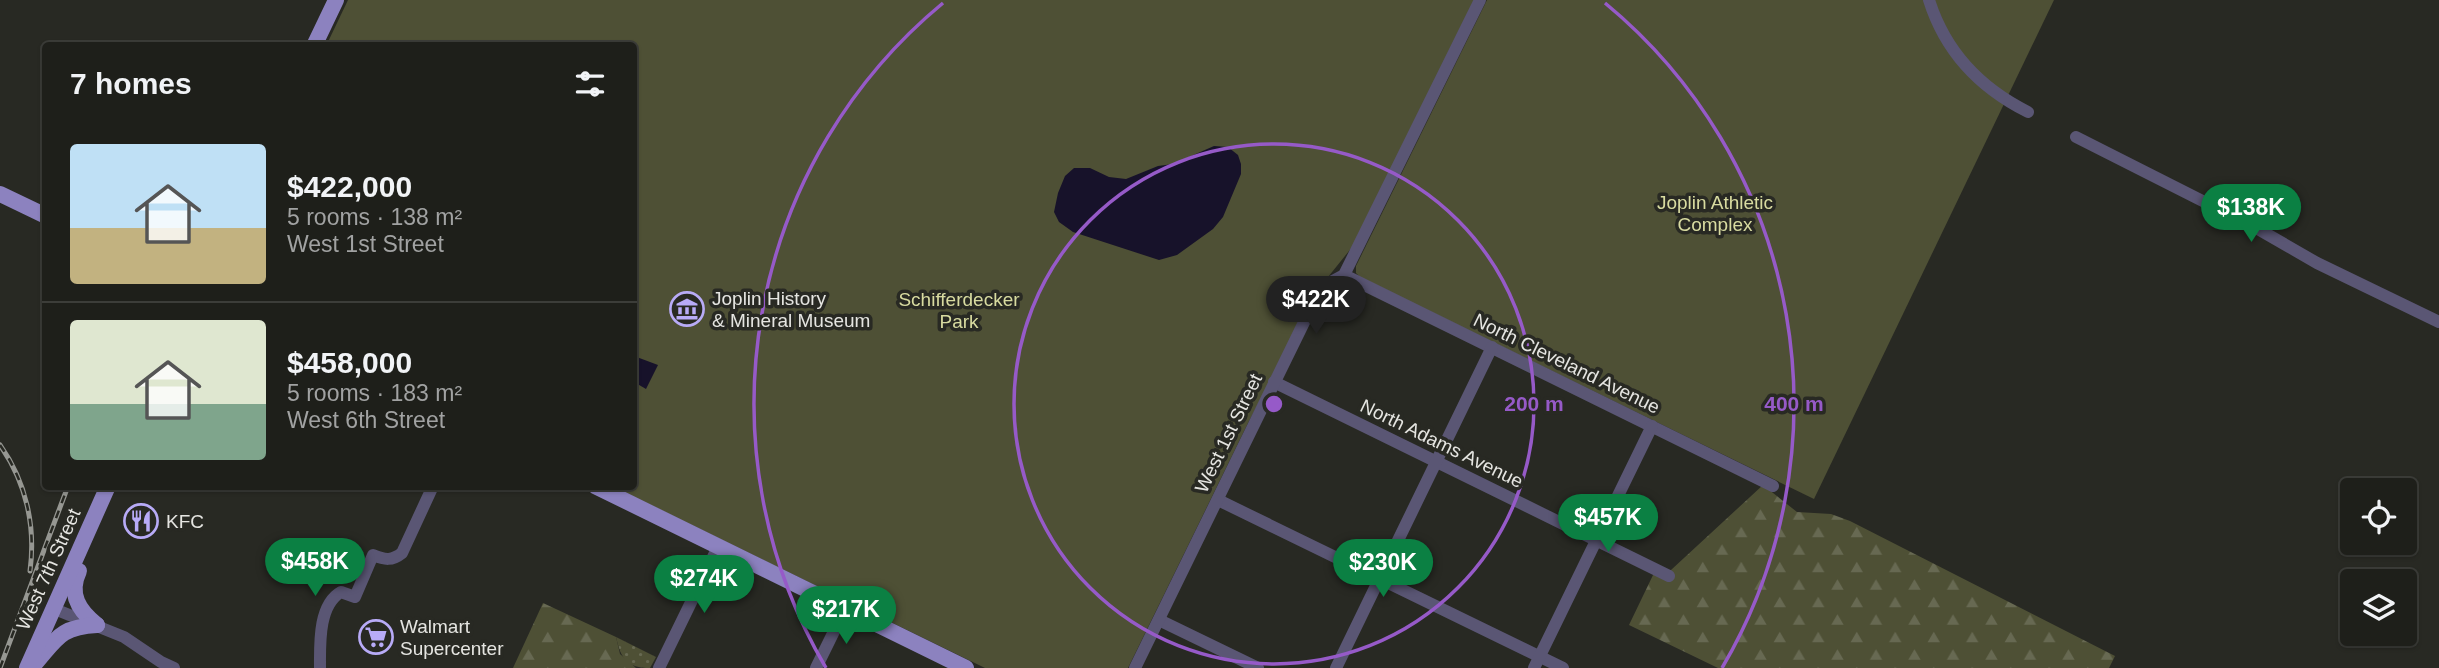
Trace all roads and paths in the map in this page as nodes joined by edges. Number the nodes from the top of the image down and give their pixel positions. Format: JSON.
{"nodes":[{"id":1,"x":336,"y":0,"type":"edge"},
{"id":2,"x":1480,"y":0,"type":"edge"},
{"id":3,"x":1929,"y":0,"type":"edge"},
{"id":4,"x":316,"y":42,"type":"edge"},
{"id":5,"x":2028,"y":112,"type":"dead end"},
{"id":6,"x":2076,"y":137,"type":"dead end"},
{"id":7,"x":0,"y":194,"type":"edge"},
{"id":8,"x":42,"y":214,"type":"edge"},
{"id":9,"x":1344,"y":275,"type":"junction"},
{"id":10,"x":2439,"y":323,"type":"edge"},
{"id":11,"x":1492,"y":347,"type":"junction"},
{"id":12,"x":1274,"y":382,"type":"junction"},
{"id":13,"x":1652,"y":426,"type":"junction"},
{"id":14,"x":1436,"y":461,"type":"junction"},
{"id":15,"x":1773,"y":486,"type":"dead end"},
{"id":16,"x":106,"y":490,"type":"edge"},
{"id":17,"x":431,"y":490,"type":"edge"},
{"id":18,"x":602,"y":490,"type":"edge"},
{"id":19,"x":1218,"y":500,"type":"junction"},
{"id":20,"x":1597,"y":539,"type":"junction"},
{"id":21,"x":82,"y":542,"type":"junction"},
{"id":22,"x":718,"y":547,"type":"junction"},
{"id":23,"x":1669,"y":576,"type":"dead end"},
{"id":24,"x":1380,"y":579,"type":"junction"},
{"id":25,"x":52,"y":608,"type":"junction"},
{"id":26,"x":845,"y":609,"type":"junction"},
{"id":27,"x":1159,"y":620,"type":"junction"},
{"id":28,"x":97,"y":625,"type":"junction"},
{"id":29,"x":1537,"y":662,"type":"edge"},
{"id":30,"x":665,"y":666,"type":"edge"},
{"id":31,"x":29,"y":668,"type":"edge"},
{"id":32,"x":174,"y":668,"type":"edge"},
{"id":33,"x":320,"y":668,"type":"edge"},
{"id":34,"x":816,"y":668,"type":"edge"},
{"id":35,"x":966,"y":668,"type":"edge"},
{"id":36,"x":1135,"y":668,"type":"edge"},
{"id":37,"x":1258,"y":668,"type":"edge"},
{"id":38,"x":1336,"y":668,"type":"edge"},
{"id":39,"x":1563,"y":668,"type":"edge"}],
"edges":[{"from":1,"to":4,"type":"main road"},
{"from":2,"to":9,"type":"street","name":"West 1st Street"},
{"from":3,"to":5,"type":"street"},
{"from":6,"to":10,"type":"street"},
{"from":7,"to":8,"type":"main road"},
{"from":9,"to":11,"type":"street","name":"North Cleveland Avenue"},
{"from":9,"to":12,"type":"street","name":"West 1st Street"},
{"from":11,"to":13,"type":"street","name":"North Cleveland Avenue"},
{"from":11,"to":14,"type":"street"},
{"from":12,"to":14,"type":"street","name":"North Adams Avenue"},
{"from":12,"to":19,"type":"street","name":"West 1st Street"},
{"from":13,"to":15,"type":"street","name":"North Cleveland Avenue"},
{"from":13,"to":20,"type":"street"},
{"from":14,"to":20,"type":"street","name":"North Adams Avenue"},
{"from":14,"to":24,"type":"street"},
{"from":16,"to":21,"type":"main road","name":"West 7th Street"},
{"from":17,"to":33,"type":"street"},
{"from":18,"to":22,"type":"main road"},
{"from":19,"to":24,"type":"street"},
{"from":19,"to":27,"type":"street","name":"West 1st Street"},
{"from":20,"to":23,"type":"street","name":"North Adams Avenue"},
{"from":20,"to":29,"type":"street"},
{"from":21,"to":25,"type":"main road","name":"West 7th Street"},
{"from":21,"to":28,"type":"main road"},
{"from":22,"to":26,"type":"main road"},
{"from":22,"to":30,"type":"street"},
{"from":24,"to":29,"type":"street"},
{"from":24,"to":38,"type":"street"},
{"from":25,"to":28,"type":"street"},
{"from":25,"to":31,"type":"main road","name":"West 7th Street"},
{"from":26,"to":34,"type":"street"},
{"from":26,"to":35,"type":"main road"},
{"from":27,"to":36,"type":"street","name":"West 1st Street"},
{"from":27,"to":37,"type":"street"},
{"from":28,"to":31,"type":"main road"},
{"from":28,"to":32,"type":"street"},
{"from":29,"to":39,"type":"street"}]}
